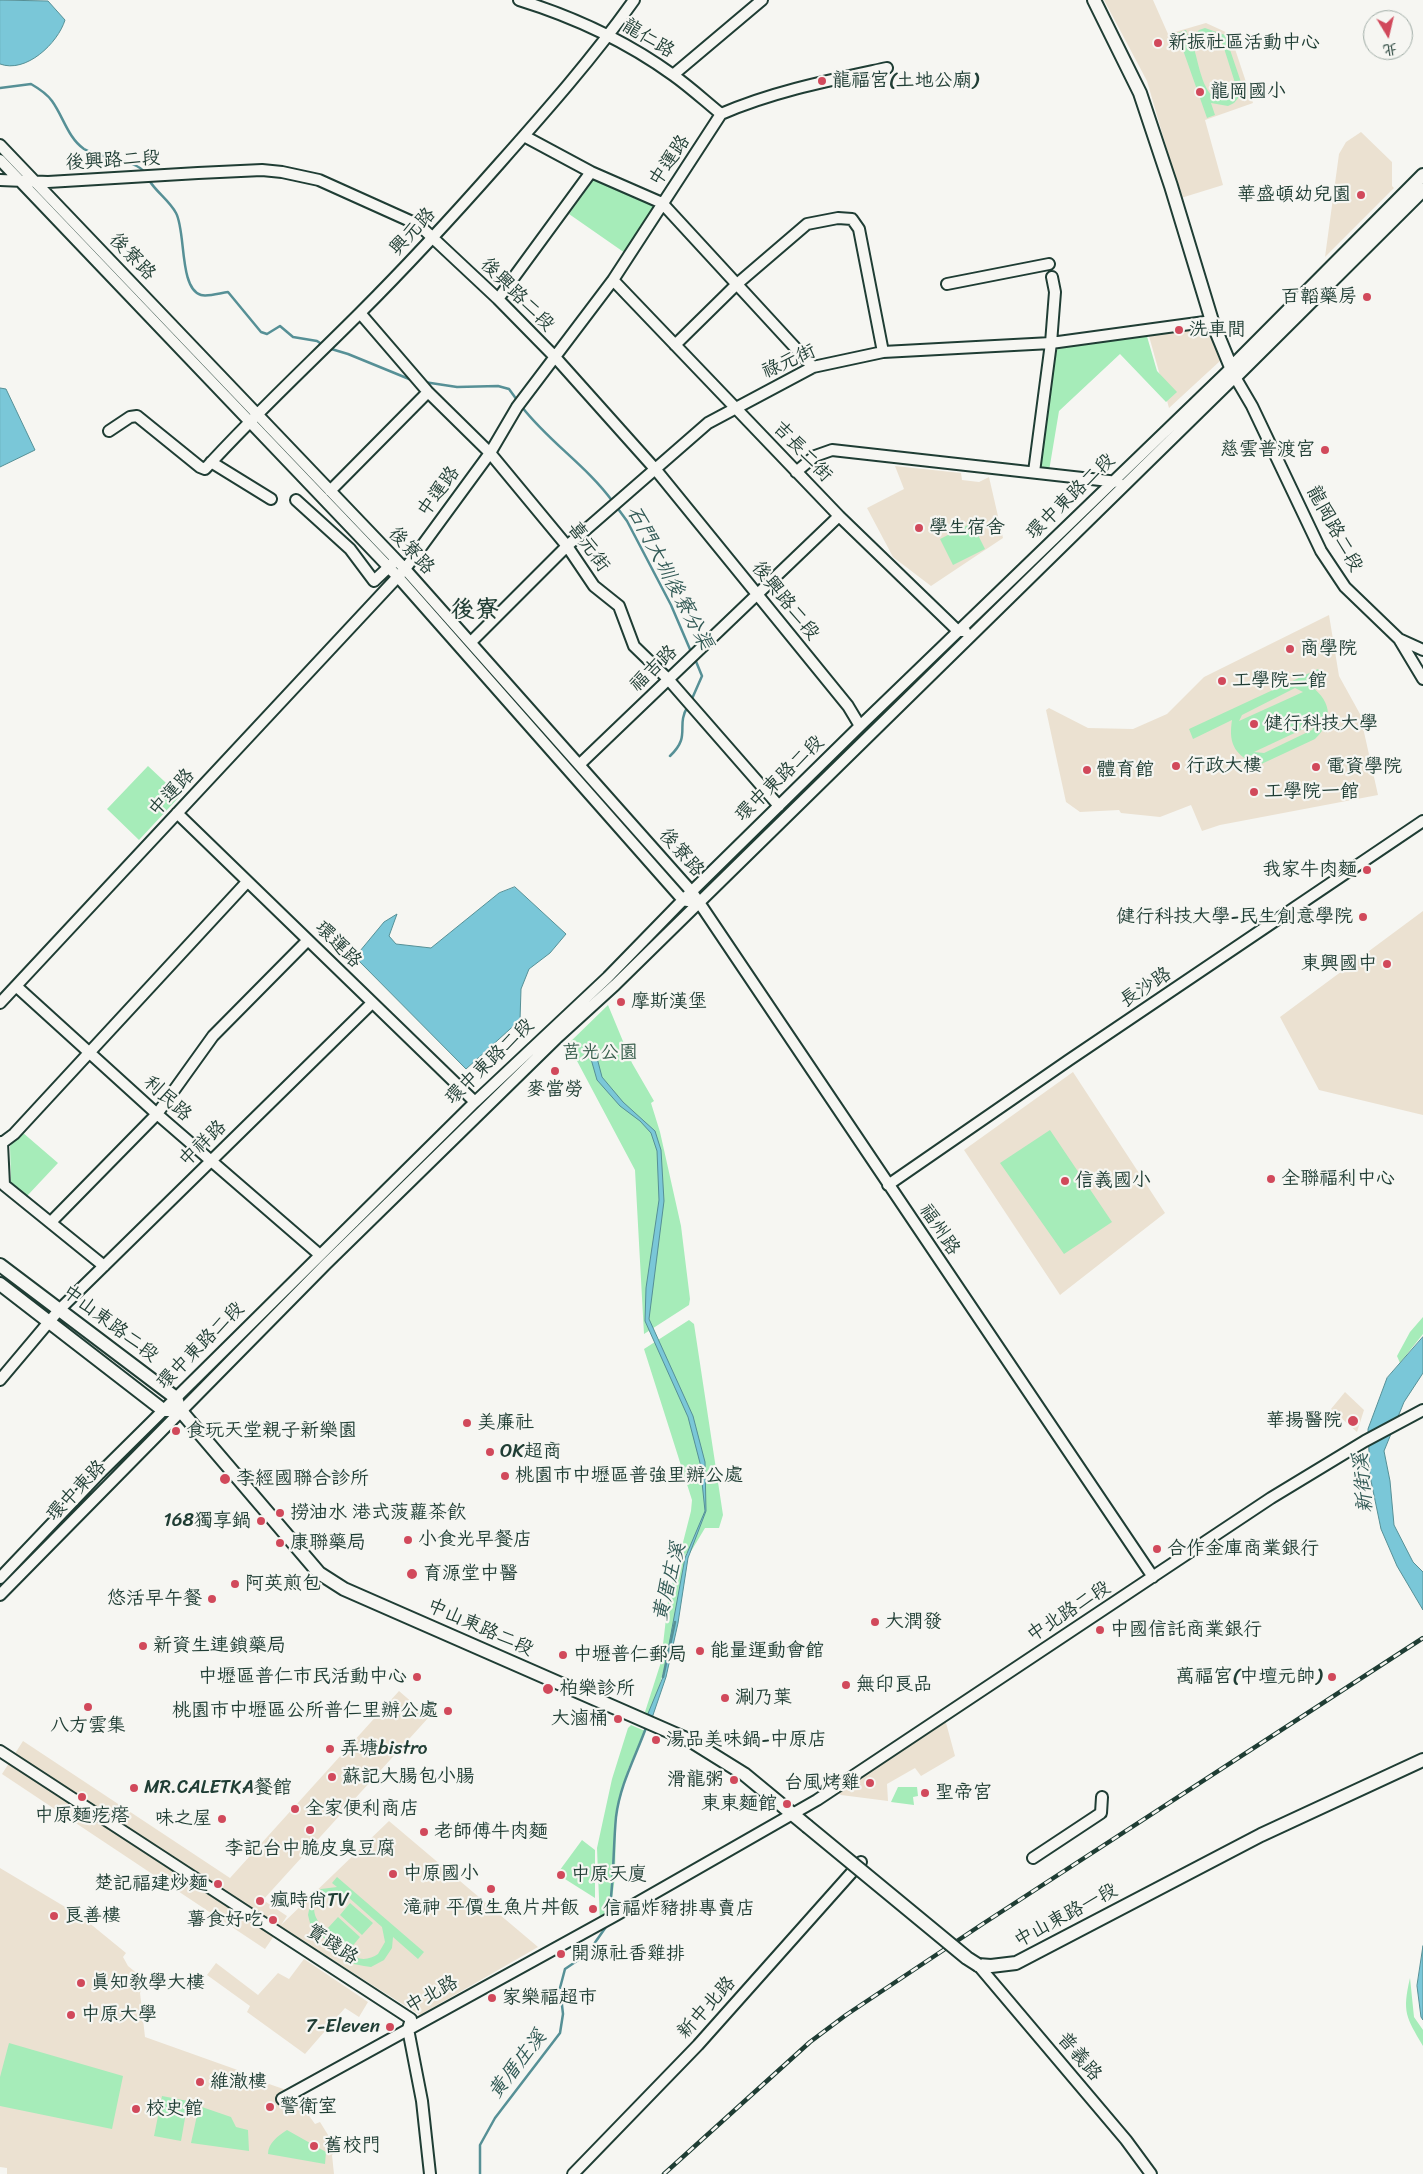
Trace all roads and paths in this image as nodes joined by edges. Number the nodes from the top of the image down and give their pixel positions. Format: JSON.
{"nodes":[{"id":1,"x":519,"y":0,"type":"edge"},
{"id":2,"x":634,"y":0,"type":"edge"},
{"id":3,"x":762,"y":0,"type":"edge"},
{"id":4,"x":1094,"y":0,"type":"edge"},
{"id":5,"x":609,"y":36,"type":"junction"},
{"id":6,"x":887,"y":68,"type":"dead end"},
{"id":7,"x":673,"y":75,"type":"junction"},
{"id":8,"x":721,"y":114,"type":"junction"},
{"id":9,"x":524,"y":136,"type":"junction"},
{"id":10,"x":0,"y":145,"type":"edge"},
{"id":11,"x":0,"y":160,"type":"edge"},
{"id":12,"x":591,"y":172,"type":"junction"},
{"id":13,"x":1423,"y":175,"type":"edge"},
{"id":14,"x":0,"y":180,"type":"edge"},
{"id":15,"x":21,"y":182,"type":"junction"},
{"id":16,"x":36,"y":182,"type":"junction"},
{"id":17,"x":1423,"y":190,"type":"edge"},
{"id":18,"x":662,"y":203,"type":"junction"},
{"id":19,"x":434,"y":237,"type":"junction"},
{"id":20,"x":1049,"y":264,"type":"dead end"},
{"id":21,"x":1052,"y":277,"type":"dead end"},
{"id":22,"x":613,"y":280,"type":"junction"},
{"id":23,"x":737,"y":284,"type":"junction"},
{"id":24,"x":947,"y":284,"type":"dead end"},
{"id":25,"x":498,"y":299,"type":"junction"},
{"id":26,"x":360,"y":313,"type":"junction"},
{"id":27,"x":1212,"y":320,"type":"junction"},
{"id":28,"x":1051,"y":344,"type":"junction"},
{"id":29,"x":675,"y":345,"type":"junction"},
{"id":30,"x":883,"y":352,"type":"junction"},
{"id":31,"x":555,"y":357,"type":"junction"},
{"id":32,"x":814,"y":367,"type":"junction"},
{"id":33,"x":1233,"y":372,"type":"junction"},
{"id":34,"x":428,"y":392,"type":"junction"},
{"id":35,"x":736,"y":408,"type":"junction"},
{"id":36,"x":253,"y":417,"type":"junction"},
{"id":37,"x":109,"y":431,"type":"dead end"},
{"id":38,"x":490,"y":453,"type":"junction"},
{"id":39,"x":211,"y":462,"type":"junction"},
{"id":40,"x":656,"y":470,"type":"junction"},
{"id":41,"x":796,"y":472,"type":"junction"},
{"id":42,"x":1034,"y":472,"type":"junction"},
{"id":43,"x":1114,"y":481,"type":"junction"},
{"id":44,"x":1126,"y":484,"type":"junction"},
{"id":45,"x":330,"y":491,"type":"junction"},
{"id":46,"x":271,"y":499,"type":"dead end"},
{"id":47,"x":296,"y":500,"type":"dead end"},
{"id":48,"x":839,"y":516,"type":"junction"},
{"id":49,"x":567,"y":546,"type":"junction"},
{"id":50,"x":393,"y":564,"type":"junction"},
{"id":51,"x":401,"y":573,"type":"junction"},
{"id":52,"x":757,"y":594,"type":"junction"},
{"id":53,"x":976,"y":630,"type":"junction"},
{"id":54,"x":958,"y":631,"type":"junction"},
{"id":55,"x":1399,"y":639,"type":"junction"},
{"id":56,"x":470,"y":642,"type":"junction"},
{"id":57,"x":1423,"y":650,"type":"edge"},
{"id":58,"x":668,"y":679,"type":"junction"},
{"id":59,"x":1423,"y":679,"type":"edge"},
{"id":60,"x":860,"y":726,"type":"junction"},
{"id":61,"x":580,"y":764,"type":"junction"},
{"id":62,"x":779,"y":806,"type":"junction"},
{"id":63,"x":177,"y":813,"type":"junction"},
{"id":64,"x":1423,"y":821,"type":"edge"},
{"id":65,"x":247,"y":882,"type":"junction"},
{"id":66,"x":692,"y":892,"type":"junction"},
{"id":67,"x":683,"y":900,"type":"junction"},
{"id":68,"x":699,"y":901,"type":"junction"},
{"id":69,"x":308,"y":940,"type":"junction"},
{"id":70,"x":16,"y":986,"type":"junction"},
{"id":71,"x":0,"y":1003,"type":"edge"},
{"id":72,"x":372,"y":1003,"type":"junction"},
{"id":73,"x":88,"y":1052,"type":"junction"},
{"id":74,"x":475,"y":1102,"type":"junction"},
{"id":75,"x":157,"y":1114,"type":"junction"},
{"id":76,"x":1,"y":1142,"type":"edge"},
{"id":77,"x":211,"y":1161,"type":"junction"},
{"id":78,"x":888,"y":1186,"type":"junction"},
{"id":79,"x":51,"y":1222,"type":"junction"},
{"id":80,"x":320,"y":1255,"type":"junction"},
{"id":81,"x":0,"y":1265,"type":"edge"},
{"id":82,"x":104,"y":1266,"type":"junction"},
{"id":83,"x":0,"y":1284,"type":"edge"},
{"id":84,"x":59,"y":1310,"type":"junction"},
{"id":85,"x":50,"y":1322,"type":"junction"},
{"id":86,"x":0,"y":1380,"type":"edge"},
{"id":87,"x":176,"y":1398,"type":"junction"},
{"id":88,"x":163,"y":1410,"type":"junction"},
{"id":89,"x":180,"y":1410,"type":"junction"},
{"id":90,"x":1423,"y":1410,"type":"edge"},
{"id":91,"x":1153,"y":1577,"type":"junction"},
{"id":92,"x":0,"y":1578,"type":"edge"},
{"id":93,"x":0,"y":1595,"type":"edge"},
{"id":94,"x":0,"y":1752,"type":"edge"},
{"id":95,"x":1423,"y":1760,"type":"edge"},
{"id":96,"x":1102,"y":1796,"type":"dead end"},
{"id":97,"x":792,"y":1813,"type":"junction"},
{"id":98,"x":1032,"y":1858,"type":"dead end"},
{"id":99,"x":861,"y":1862,"type":"dead end"},
{"id":100,"x":978,"y":1965,"type":"junction"},
{"id":101,"x":408,"y":2029,"type":"junction"},
{"id":102,"x":282,"y":2099,"type":"dead end"},
{"id":103,"x":430,"y":2174,"type":"edge"},
{"id":104,"x":573,"y":2174,"type":"edge"},
{"id":105,"x":1151,"y":2174,"type":"edge"}],
"edges":[{"from":1,"to":5,"type":"street","name":"龍仁路"},
{"from":2,"to":5,"type":"street","name":"興元路"},
{"from":3,"to":7,"type":"street"},
{"from":4,"to":27,"type":"main road"},
{"from":5,"to":7,"type":"street","name":"龍仁路"},
{"from":5,"to":9,"type":"street","name":"興元路"},
{"from":6,"to":8,"type":"street"},
{"from":7,"to":8,"type":"street","name":"龍仁路"},
{"from":8,"to":18,"type":"street","name":"中運路"},
{"from":9,"to":12,"type":"street"},
{"from":9,"to":19,"type":"street","name":"興元路"},
{"from":10,"to":16,"type":"street","name":"後寮路"},
{"from":11,"to":15,"type":"street","name":"後寮路"},
{"from":12,"to":18,"type":"street"},
{"from":12,"to":25,"type":"street"},
{"from":13,"to":33,"type":"main road","name":"環中東路二段"},
{"from":14,"to":15,"type":"street","name":"後興路二段"},
{"from":15,"to":16,"type":"street","name":"後興路二段"},
{"from":15,"to":36,"type":"street","name":"後寮路"},
{"from":16,"to":19,"type":"street","name":"後興路二段"},
{"from":16,"to":36,"type":"street","name":"後寮路"},
{"from":17,"to":33,"type":"main road","name":"環中東路二段"},
{"from":18,"to":22,"type":"street","name":"中運路"},
{"from":18,"to":23,"type":"street"},
{"from":19,"to":25,"type":"street","name":"後興路二段"},
{"from":19,"to":26,"type":"street","name":"興元路"},
{"from":20,"to":24,"type":"street"},
{"from":21,"to":28,"type":"street"},
{"from":22,"to":29,"type":"street","name":"吉長二街"},
{"from":22,"to":31,"type":"street","name":"中運路"},
{"from":23,"to":29,"type":"street"},
{"from":23,"to":30,"type":"street"},
{"from":23,"to":32,"type":"street"},
{"from":25,"to":31,"type":"street","name":"後興路二段"},
{"from":26,"to":34,"type":"street","name":"喜元街"},
{"from":26,"to":36,"type":"street","name":"興元路"},
{"from":27,"to":28,"type":"street","name":"祿元街"},
{"from":27,"to":33,"type":"main road"},
{"from":28,"to":30,"type":"street","name":"祿元街"},
{"from":28,"to":42,"type":"street"},
{"from":29,"to":35,"type":"street","name":"吉長二街"},
{"from":30,"to":32,"type":"street","name":"祿元街"},
{"from":31,"to":38,"type":"street","name":"中運路"},
{"from":31,"to":40,"type":"street","name":"後興路二段"},
{"from":32,"to":35,"type":"street","name":"祿元街"},
{"from":33,"to":43,"type":"street","name":"環中東路二段"},
{"from":33,"to":44,"type":"street","name":"環中東路二段"},
{"from":33,"to":55,"type":"street","name":"龍岡路二段"},
{"from":34,"to":38,"type":"street","name":"喜元街"},
{"from":34,"to":45,"type":"street"},
{"from":35,"to":40,"type":"street","name":"祿元街"},
{"from":35,"to":41,"type":"street","name":"吉長二街"},
{"from":36,"to":39,"type":"street","name":"興元路"},
{"from":36,"to":45,"type":"street","name":"後寮路"},
{"from":36,"to":50,"type":"street","name":"後寮路"},
{"from":37,"to":39,"type":"street","name":"興元路"},
{"from":38,"to":49,"type":"street","name":"喜元街"},
{"from":38,"to":51,"type":"street","name":"中運路"},
{"from":39,"to":46,"type":"street"},
{"from":40,"to":49,"type":"street","name":"祿元街"},
{"from":40,"to":52,"type":"street","name":"後興路二段"},
{"from":41,"to":42,"type":"street"},
{"from":41,"to":48,"type":"street","name":"吉長二街"},
{"from":42,"to":43,"type":"street"},
{"from":43,"to":44,"type":"street"},
{"from":43,"to":54,"type":"street","name":"環中東路二段"},
{"from":44,"to":53,"type":"street","name":"環中東路二段"},
{"from":45,"to":50,"type":"street","name":"後寮路"},
{"from":47,"to":50,"type":"street"},
{"from":48,"to":52,"type":"street","name":"福吉路"},
{"from":48,"to":54,"type":"street","name":"吉長二街"},
{"from":49,"to":56,"type":"street","name":"祿元街"},
{"from":49,"to":58,"type":"street","name":"喜元街"},
{"from":50,"to":51,"type":"street","name":"後寮路"},
{"from":51,"to":56,"type":"street","name":"後寮路"},
{"from":51,"to":63,"type":"street","name":"中運路"},
{"from":51,"to":67,"type":"street","name":"後寮路"},
{"from":52,"to":58,"type":"street","name":"福吉路"},
{"from":52,"to":60,"type":"street","name":"後興路二段"},
{"from":53,"to":54,"type":"street"},
{"from":53,"to":68,"type":"street","name":"環中東路二段"},
{"from":54,"to":60,"type":"street","name":"環中東路二段"},
{"from":55,"to":57,"type":"street"},
{"from":55,"to":59,"type":"street"},
{"from":56,"to":61,"type":"street","name":"後寮路"},
{"from":58,"to":61,"type":"street","name":"福吉路"},
{"from":58,"to":62,"type":"street","name":"喜元街"},
{"from":60,"to":62,"type":"street","name":"環中東路二段"},
{"from":61,"to":66,"type":"street","name":"後寮路"},
{"from":62,"to":66,"type":"street","name":"環中東路二段"},
{"from":63,"to":65,"type":"street","name":"環運路"},
{"from":63,"to":70,"type":"street","name":"中運路"},
{"from":64,"to":78,"type":"street","name":"長沙路"},
{"from":65,"to":69,"type":"street","name":"環運路"},
{"from":65,"to":73,"type":"street"},
{"from":66,"to":67,"type":"street","name":"環中東路二段"},
{"from":66,"to":68,"type":"street","name":"後寮路"},
{"from":67,"to":68,"type":"street","name":"後寮路"},
{"from":67,"to":74,"type":"street","name":"環中東路二段"},
{"from":68,"to":78,"type":"street","name":"福州路"},
{"from":68,"to":89,"type":"street","name":"環中東路二段"},
{"from":69,"to":72,"type":"street","name":"環運路"},
{"from":69,"to":75,"type":"street"},
{"from":70,"to":71,"type":"street","name":"中運路"},
{"from":70,"to":73,"type":"street","name":"利民路"},
{"from":72,"to":74,"type":"street","name":"環運路"},
{"from":72,"to":77,"type":"street","name":"中祥路"},
{"from":73,"to":75,"type":"street","name":"利民路"},
{"from":73,"to":76,"type":"street"},
{"from":74,"to":80,"type":"street","name":"環中東路二段"},
{"from":75,"to":77,"type":"street","name":"利民路"},
{"from":75,"to":79,"type":"street"},
{"from":76,"to":79,"type":"street"},
{"from":77,"to":80,"type":"street","name":"利民路"},
{"from":77,"to":82,"type":"street","name":"中祥路"},
{"from":78,"to":91,"type":"street","name":"福州路"},
{"from":79,"to":82,"type":"street"},
{"from":80,"to":87,"type":"street","name":"環中東路二段"},
{"from":81,"to":84,"type":"main road","name":"中山東路二段"},
{"from":82,"to":84,"type":"street","name":"中祥路"},
{"from":83,"to":85,"type":"main road","name":"中山東路二段"},
{"from":84,"to":85,"type":"street","name":"中祥路"},
{"from":84,"to":87,"type":"main road","name":"中山東路二段"},
{"from":85,"to":86,"type":"street","name":"中祥路"},
{"from":85,"to":88,"type":"main road","name":"中山東路二段"},
{"from":87,"to":88,"type":"street","name":"環中東路二段"},
{"from":87,"to":89,"type":"main road"},
{"from":88,"to":89,"type":"main road"},
{"from":88,"to":92,"type":"street","name":"環中東路"},
{"from":89,"to":93,"type":"street","name":"環中東路"},
{"from":89,"to":97,"type":"main road","name":"中山東路二段"},
{"from":90,"to":91,"type":"street","name":"中北路二段"},
{"from":91,"to":97,"type":"street","name":"中北路二段"},
{"from":94,"to":101,"type":"street","name":"實踐路"},
{"from":95,"to":100,"type":"main road","name":"中山東路一段"},
{"from":96,"to":98,"type":"street"},
{"from":97,"to":100,"type":"main road","bridge":true},
{"from":97,"to":101,"type":"street","name":"中北路"},
{"from":99,"to":104,"type":"street","name":"新中北路"},
{"from":100,"to":105,"type":"street","name":"普義路"},
{"from":101,"to":102,"type":"street","name":"中北路"},
{"from":101,"to":103,"type":"street","name":"實踐路"}]}
